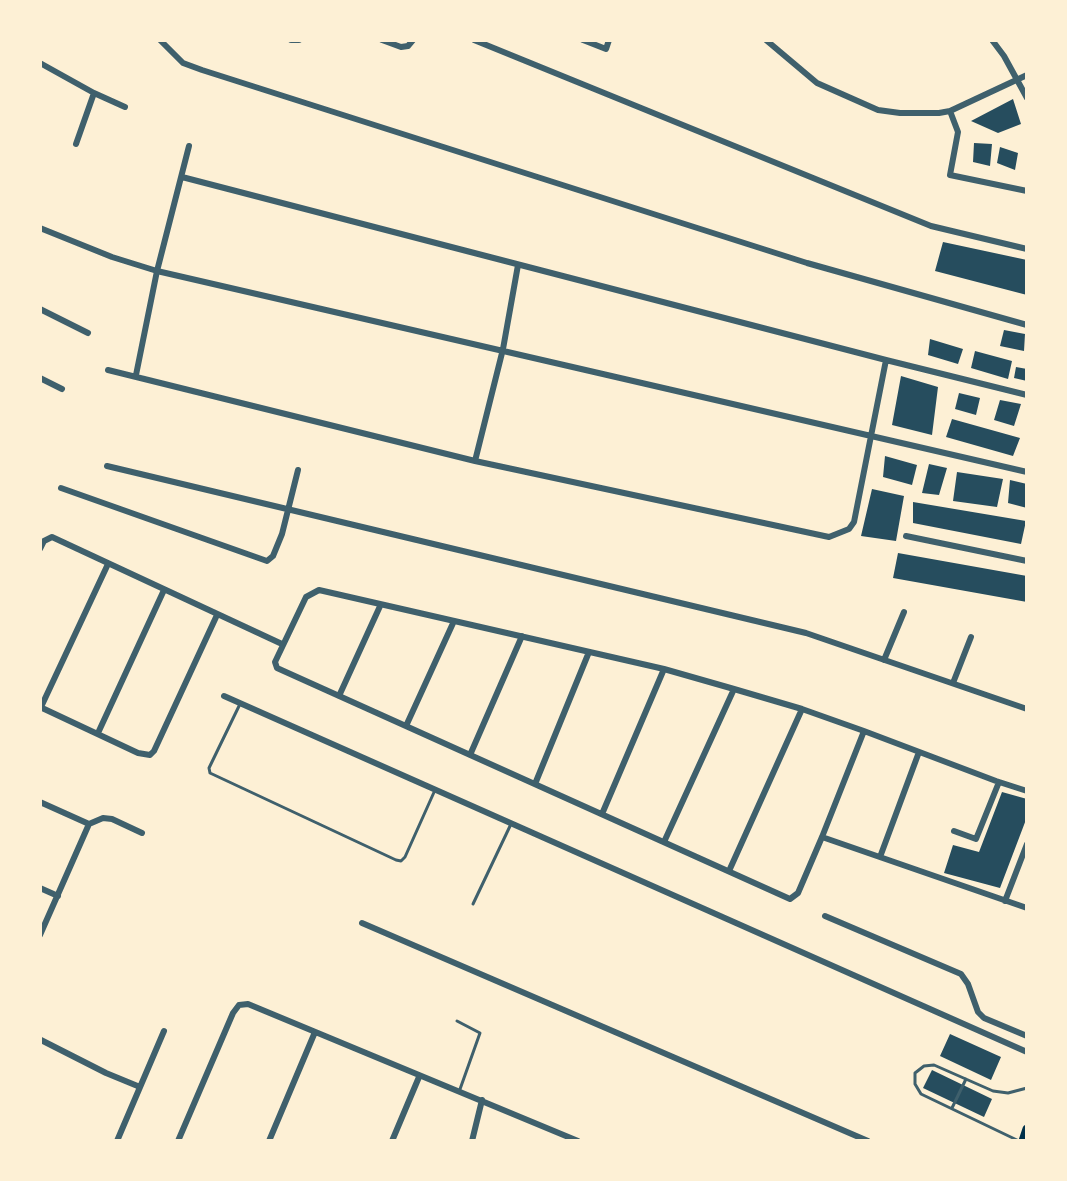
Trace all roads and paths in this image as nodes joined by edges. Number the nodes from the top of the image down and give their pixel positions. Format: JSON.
{"nodes":[{"id":1,"x":160,"y":40,"type":"edge"},
{"id":2,"x":291,"y":40,"type":"edge"},
{"id":3,"x":299,"y":40,"type":"edge"},
{"id":4,"x":382,"y":40,"type":"edge"},
{"id":5,"x":413,"y":40,"type":"edge"},
{"id":6,"x":474,"y":40,"type":"edge"},
{"id":7,"x":583,"y":40,"type":"edge"},
{"id":8,"x":609,"y":40,"type":"edge"},
{"id":9,"x":766,"y":40,"type":"edge"},
{"id":10,"x":992,"y":40,"type":"edge"},
{"id":11,"x":40,"y":63,"type":"edge"},
{"id":12,"x":1027,"y":75,"type":"edge"},
{"id":13,"x":1018,"y":79,"type":"junction"},
{"id":14,"x":94,"y":93,"type":"junction"},
{"id":15,"x":1027,"y":98,"type":"edge"},
{"id":16,"x":125,"y":107,"type":"dead end"},
{"id":17,"x":950,"y":111,"type":"junction"},
{"id":18,"x":76,"y":144,"type":"dead end"},
{"id":19,"x":189,"y":146,"type":"dead end"},
{"id":20,"x":182,"y":177,"type":"junction"},
{"id":21,"x":1027,"y":191,"type":"edge"},
{"id":22,"x":40,"y":228,"type":"edge"},
{"id":23,"x":1027,"y":249,"type":"edge"},
{"id":24,"x":518,"y":265,"type":"junction"},
{"id":25,"x":157,"y":271,"type":"junction"},
{"id":26,"x":40,"y":309,"type":"edge"},
{"id":27,"x":1027,"y":325,"type":"edge"},
{"id":28,"x":88,"y":333,"type":"dead end"},
{"id":29,"x":503,"y":349,"type":"junction"},
{"id":30,"x":886,"y":360,"type":"junction"},
{"id":31,"x":108,"y":370,"type":"dead end"},
{"id":32,"x":136,"y":375,"type":"junction"},
{"id":33,"x":40,"y":378,"type":"edge"},
{"id":34,"x":62,"y":389,"type":"dead end"},
{"id":35,"x":1027,"y":395,"type":"edge"},
{"id":36,"x":871,"y":434,"type":"junction"},
{"id":37,"x":475,"y":461,"type":"junction"},
{"id":38,"x":107,"y":466,"type":"dead end"},
{"id":39,"x":298,"y":470,"type":"dead end"},
{"id":40,"x":1027,"y":472,"type":"edge"},
{"id":41,"x":61,"y":488,"type":"dead end"},
{"id":42,"x":290,"y":509,"type":"junction"},
{"id":43,"x":906,"y":536,"type":"dead end"},
{"id":44,"x":40,"y":549,"type":"edge"},
{"id":45,"x":1027,"y":561,"type":"edge"},
{"id":46,"x":108,"y":564,"type":"junction"},
{"id":47,"x":164,"y":590,"type":"junction"},
{"id":48,"x":381,"y":604,"type":"junction"},
{"id":49,"x":904,"y":612,"type":"dead end"},
{"id":50,"x":217,"y":615,"type":"junction"},
{"id":51,"x":454,"y":621,"type":"junction"},
{"id":52,"x":522,"y":636,"type":"junction"},
{"id":53,"x":971,"y":637,"type":"dead end"},
{"id":54,"x":282,"y":644,"type":"junction"},
{"id":55,"x":589,"y":652,"type":"junction"},
{"id":56,"x":884,"y":660,"type":"junction"},
{"id":57,"x":664,"y":669,"type":"junction"},
{"id":58,"x":953,"y":683,"type":"junction"},
{"id":59,"x":734,"y":689,"type":"junction"},
{"id":60,"x":224,"y":696,"type":"dead end"},
{"id":61,"x":339,"y":696,"type":"junction"},
{"id":62,"x":240,"y":704,"type":"junction"},
{"id":63,"x":41,"y":707,"type":"edge"},
{"id":64,"x":802,"y":709,"type":"junction"},
{"id":65,"x":1027,"y":709,"type":"edge"},
{"id":66,"x":406,"y":726,"type":"junction"},
{"id":67,"x":864,"y":731,"type":"junction"},
{"id":68,"x":98,"y":733,"type":"junction"},
{"id":69,"x":919,"y":752,"type":"junction"},
{"id":70,"x":470,"y":755,"type":"junction"},
{"id":71,"x":999,"y":782,"type":"junction"},
{"id":72,"x":535,"y":784,"type":"junction"},
{"id":73,"x":435,"y":790,"type":"junction"},
{"id":74,"x":1027,"y":791,"type":"edge"},
{"id":75,"x":40,"y":802,"type":"edge"},
{"id":76,"x":602,"y":814,"type":"junction"},
{"id":77,"x":89,"y":824,"type":"junction"},
{"id":78,"x":511,"y":824,"type":"junction"},
{"id":79,"x":954,"y":831,"type":"dead end"},
{"id":80,"x":142,"y":833,"type":"dead end"},
{"id":81,"x":822,"y":837,"type":"junction"},
{"id":82,"x":664,"y":842,"type":"junction"},
{"id":83,"x":1027,"y":844,"type":"edge"},
{"id":84,"x":880,"y":857,"type":"junction"},
{"id":85,"x":729,"y":871,"type":"junction"},
{"id":86,"x":40,"y":888,"type":"edge"},
{"id":87,"x":58,"y":896,"type":"junction"},
{"id":88,"x":1005,"y":901,"type":"junction"},
{"id":89,"x":473,"y":904,"type":"dead end"},
{"id":90,"x":1027,"y":908,"type":"edge"},
{"id":91,"x":825,"y":916,"type":"dead end"},
{"id":92,"x":362,"y":923,"type":"dead end"},
{"id":93,"x":40,"y":935,"type":"edge"},
{"id":94,"x":457,"y":1021,"type":"dead end"},
{"id":95,"x":164,"y":1031,"type":"dead end"},
{"id":96,"x":315,"y":1032,"type":"junction"},
{"id":97,"x":1027,"y":1036,"type":"edge"},
{"id":98,"x":41,"y":1040,"type":"edge"},
{"id":99,"x":1027,"y":1052,"type":"edge"},
{"id":100,"x":419,"y":1077,"type":"junction"},
{"id":101,"x":966,"y":1079,"type":"junction"},
{"id":102,"x":140,"y":1087,"type":"junction"},
{"id":103,"x":1027,"y":1088,"type":"edge"},
{"id":104,"x":459,"y":1092,"type":"junction"},
{"id":105,"x":482,"y":1100,"type":"junction"},
{"id":106,"x":952,"y":1108,"type":"junction"},
{"id":107,"x":1027,"y":1129,"type":"edge"},
{"id":108,"x":561,"y":1138,"type":"edge"},
{"id":109,"x":117,"y":1141,"type":"edge"},
{"id":110,"x":178,"y":1141,"type":"edge"},
{"id":111,"x":269,"y":1141,"type":"edge"},
{"id":112,"x":392,"y":1141,"type":"edge"},
{"id":113,"x":472,"y":1141,"type":"edge"},
{"id":114,"x":578,"y":1141,"type":"edge"},
{"id":115,"x":868,"y":1141,"type":"edge"},
{"id":116,"x":1021,"y":1141,"type":"edge"}],
"edges":[{"from":1,"to":27,"type":"street"},
{"from":2,"to":3,"type":"street"},
{"from":4,"to":5,"type":"street"},
{"from":6,"to":23,"type":"street"},
{"from":7,"to":8,"type":"street"},
{"from":9,"to":17,"type":"street"},
{"from":10,"to":13,"type":"street"},
{"from":11,"to":14,"type":"street"},
{"from":12,"to":13,"type":"street"},
{"from":13,"to":15,"type":"street"},
{"from":13,"to":17,"type":"street"},
{"from":14,"to":16,"type":"street"},
{"from":14,"to":18,"type":"street"},
{"from":17,"to":21,"type":"street"},
{"from":19,"to":20,"type":"street"},
{"from":20,"to":24,"type":"street"},
{"from":20,"to":25,"type":"street"},
{"from":22,"to":25,"type":"street"},
{"from":24,"to":29,"type":"street"},
{"from":24,"to":30,"type":"street"},
{"from":25,"to":29,"type":"street"},
{"from":25,"to":32,"type":"street"},
{"from":26,"to":28,"type":"street"},
{"from":29,"to":36,"type":"street"},
{"from":29,"to":37,"type":"street"},
{"from":30,"to":35,"type":"street"},
{"from":30,"to":36,"type":"street"},
{"from":31,"to":32,"type":"street"},
{"from":32,"to":37,"type":"street"},
{"from":33,"to":34,"type":"street"},
{"from":36,"to":37,"type":"street"},
{"from":36,"to":40,"type":"street"},
{"from":38,"to":42,"type":"street"},
{"from":39,"to":42,"type":"street"},
{"from":41,"to":42,"type":"street"},
{"from":42,"to":56,"type":"street"},
{"from":43,"to":45,"type":"street"},
{"from":44,"to":46,"type":"street"},
{"from":46,"to":47,"type":"street"},
{"from":46,"to":63,"type":"street"},
{"from":47,"to":50,"type":"street"},
{"from":47,"to":68,"type":"street"},
{"from":48,"to":51,"type":"street"},
{"from":48,"to":54,"type":"street"},
{"from":48,"to":61,"type":"street"},
{"from":49,"to":56,"type":"street"},
{"from":50,"to":54,"type":"street"},
{"from":50,"to":68,"type":"street"},
{"from":51,"to":52,"type":"street"},
{"from":51,"to":66,"type":"street"},
{"from":52,"to":55,"type":"street"},
{"from":52,"to":70,"type":"street"},
{"from":53,"to":58,"type":"street"},
{"from":54,"to":61,"type":"street"},
{"from":55,"to":57,"type":"street"},
{"from":55,"to":72,"type":"street"},
{"from":56,"to":58,"type":"street"},
{"from":57,"to":59,"type":"street"},
{"from":57,"to":76,"type":"street"},
{"from":58,"to":65,"type":"street"},
{"from":59,"to":64,"type":"street"},
{"from":59,"to":82,"type":"street"},
{"from":60,"to":62,"type":"street"},
{"from":61,"to":66,"type":"street"},
{"from":62,"to":73,"type":"street"},
{"from":62,"to":73,"type":"lane"},
{"from":63,"to":68,"type":"street"},
{"from":64,"to":67,"type":"street"},
{"from":64,"to":85,"type":"street"},
{"from":66,"to":70,"type":"street"},
{"from":67,"to":69,"type":"street"},
{"from":67,"to":81,"type":"street"},
{"from":69,"to":71,"type":"street"},
{"from":69,"to":84,"type":"street"},
{"from":70,"to":72,"type":"street"},
{"from":71,"to":74,"type":"street"},
{"from":71,"to":79,"type":"street"},
{"from":72,"to":76,"type":"street"},
{"from":73,"to":78,"type":"street"},
{"from":75,"to":77,"type":"street"},
{"from":76,"to":82,"type":"street"},
{"from":77,"to":80,"type":"street"},
{"from":77,"to":87,"type":"street"},
{"from":78,"to":89,"type":"lane"},
{"from":78,"to":99,"type":"street"},
{"from":81,"to":84,"type":"street"},
{"from":81,"to":85,"type":"street"},
{"from":82,"to":85,"type":"street"},
{"from":83,"to":88,"type":"street"},
{"from":84,"to":88,"type":"street"},
{"from":86,"to":87,"type":"street"},
{"from":87,"to":93,"type":"street"},
{"from":88,"to":90,"type":"street"},
{"from":91,"to":97,"type":"street"},
{"from":92,"to":115,"type":"street"},
{"from":94,"to":104,"type":"lane"},
{"from":95,"to":102,"type":"street"},
{"from":96,"to":100,"type":"street"},
{"from":96,"to":110,"type":"street"},
{"from":96,"to":111,"type":"street"},
{"from":98,"to":102,"type":"street"},
{"from":100,"to":104,"type":"street"},
{"from":100,"to":112,"type":"street"},
{"from":101,"to":103,"type":"lane"},
{"from":101,"to":106,"type":"lane"},
{"from":101,"to":106,"type":"lane"},
{"from":102,"to":109,"type":"street"},
{"from":104,"to":105,"type":"street"},
{"from":105,"to":108,"type":"street"},
{"from":105,"to":113,"type":"street"},
{"from":106,"to":116,"type":"lane"},
{"from":107,"to":116,"type":"main road"},
{"from":108,"to":114,"type":"street"}]}
